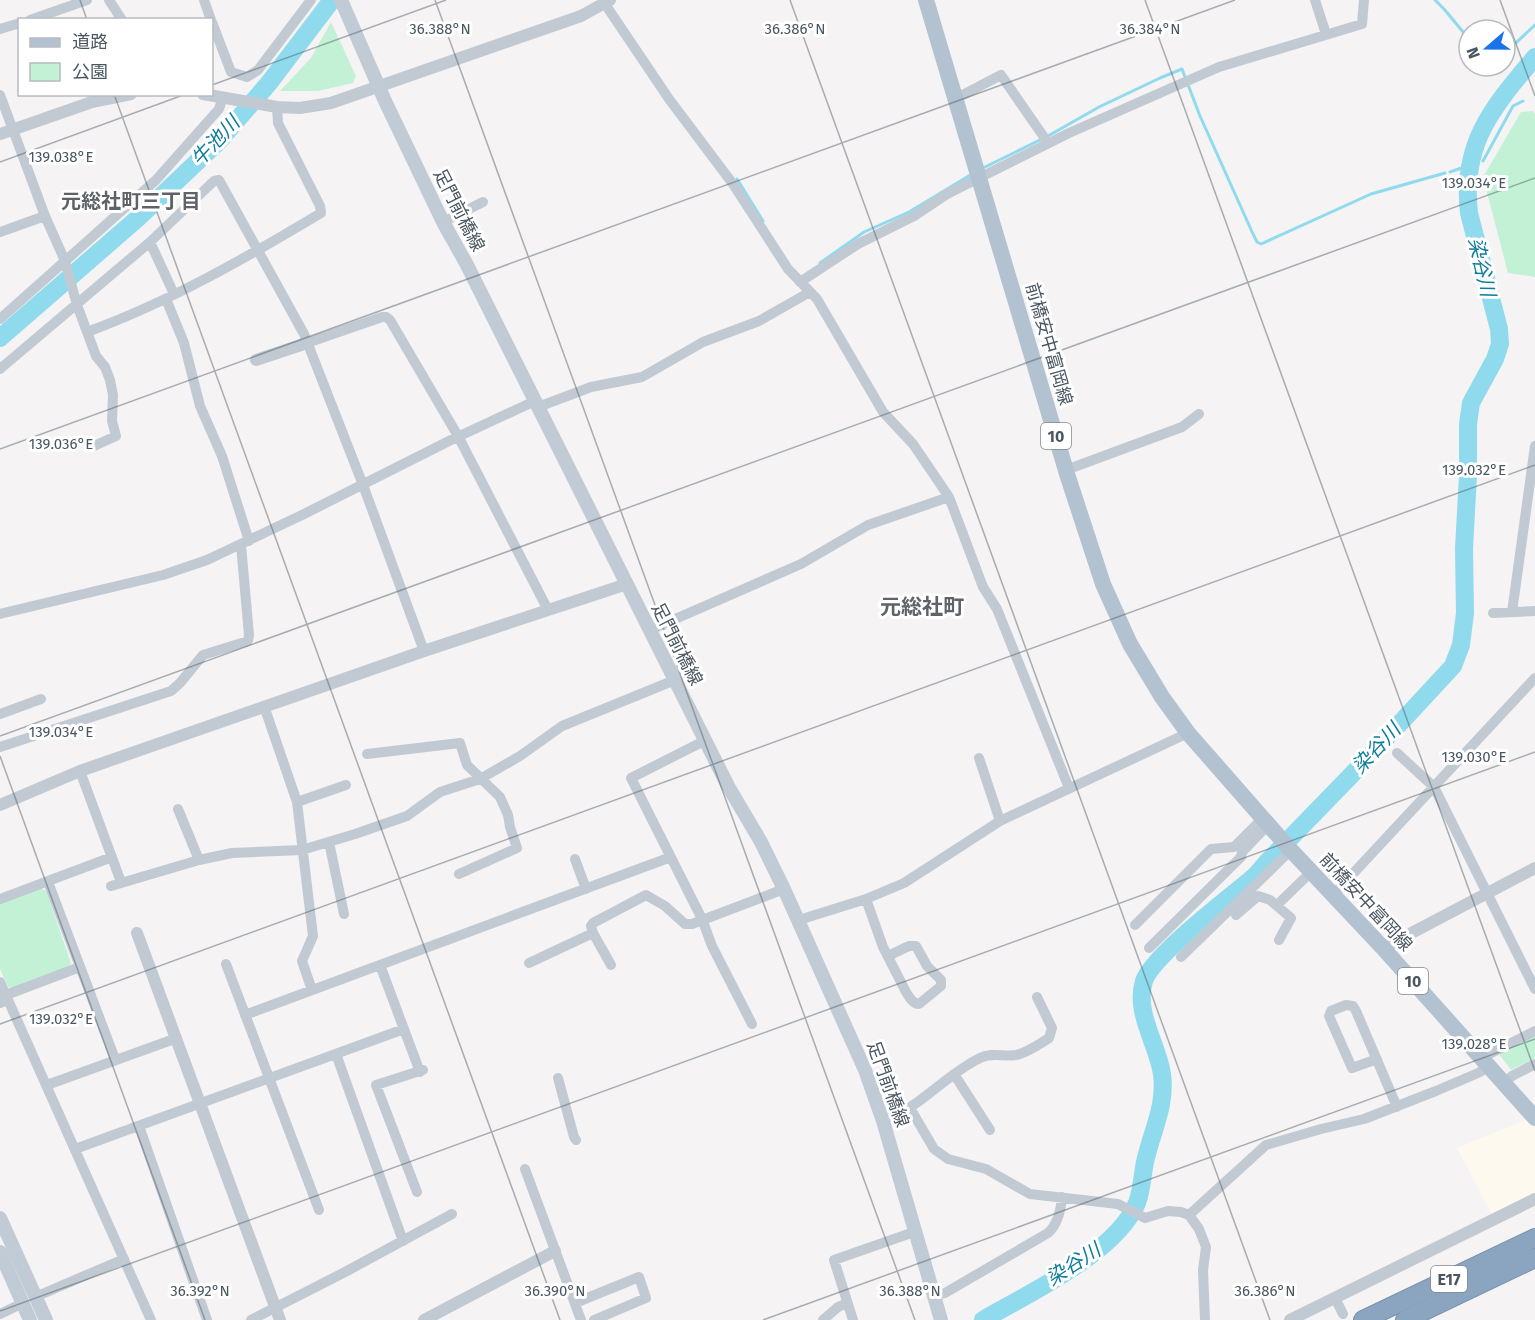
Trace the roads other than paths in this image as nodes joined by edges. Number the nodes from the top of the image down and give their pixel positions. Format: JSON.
{"nodes":[{"id":1,"x":87,"y":0,"type":"edge"},
{"id":2,"x":109,"y":0,"type":"edge"},
{"id":3,"x":204,"y":0,"type":"edge"},
{"id":4,"x":311,"y":0,"type":"edge"},
{"id":5,"x":926,"y":0,"type":"edge"},
{"id":6,"x":1315,"y":0,"type":"edge"},
{"id":7,"x":1364,"y":0,"type":"edge"},
{"id":8,"x":341,"y":2,"type":"edge"},
{"id":9,"x":608,"y":2,"type":"edge"},
{"id":10,"x":63,"y":4,"type":"edge"},
{"id":11,"x":34,"y":18,"type":"edge"},
{"id":12,"x":121,"y":18,"type":"edge"},
{"id":13,"x":210,"y":18,"type":"edge"},
{"id":14,"x":18,"y":24,"type":"edge"},
{"id":15,"x":213,"y":26,"type":"edge"},
{"id":16,"x":0,"y":29,"type":"edge"},
{"id":17,"x":1326,"y":34,"type":"junction"},
{"id":18,"x":379,"y":87,"type":"junction"},
{"id":19,"x":0,"y":95,"type":"edge"},
{"id":20,"x":213,"y":95,"type":"edge"},
{"id":21,"x":121,"y":96,"type":"edge"},
{"id":22,"x":224,"y":97,"type":"junction"},
{"id":23,"x":955,"y":99,"type":"junction"},
{"id":24,"x":277,"y":108,"type":"junction"},
{"id":25,"x":13,"y":130,"type":"junction"},
{"id":26,"x":0,"y":134,"type":"edge"},
{"id":27,"x":1048,"y":143,"type":"junction"},
{"id":28,"x":978,"y":179,"type":"junction"},
{"id":29,"x":483,"y":202,"type":"dead end"},
{"id":30,"x":45,"y":216,"type":"junction"},
{"id":31,"x":443,"y":222,"type":"junction"},
{"id":32,"x":0,"y":232,"type":"edge"},
{"id":33,"x":150,"y":242,"type":"junction"},
{"id":34,"x":257,"y":250,"type":"junction"},
{"id":35,"x":64,"y":261,"type":"junction"},
{"id":36,"x":800,"y":282,"type":"junction"},
{"id":37,"x":810,"y":292,"type":"junction"},
{"id":38,"x":170,"y":297,"type":"junction"},
{"id":39,"x":0,"y":304,"type":"edge"},
{"id":40,"x":77,"y":304,"type":"junction"},
{"id":41,"x":4,"y":316,"type":"edge"},
{"id":42,"x":87,"y":332,"type":"junction"},
{"id":43,"x":307,"y":343,"type":"junction"},
{"id":44,"x":256,"y":360,"type":"dead end"},
{"id":45,"x":0,"y":369,"type":"edge"},
{"id":46,"x":537,"y":404,"type":"junction"},
{"id":47,"x":1199,"y":414,"type":"dead end"},
{"id":48,"x":458,"y":436,"type":"junction"},
{"id":49,"x":94,"y":446,"type":"dead end"},
{"id":50,"x":1535,"y":446,"type":"edge"},
{"id":51,"x":1066,"y":470,"type":"junction"},
{"id":52,"x":363,"y":485,"type":"junction"},
{"id":53,"x":949,"y":496,"type":"junction"},
{"id":54,"x":245,"y":543,"type":"junction"},
{"id":55,"x":627,"y":584,"type":"junction"},
{"id":56,"x":548,"y":610,"type":"junction"},
{"id":57,"x":1535,"y":611,"type":"edge"},
{"id":58,"x":1512,"y":612,"type":"junction"},
{"id":59,"x":1493,"y":613,"type":"dead end"},
{"id":60,"x":0,"y":614,"type":"edge"},
{"id":61,"x":650,"y":630,"type":"junction"},
{"id":62,"x":424,"y":651,"type":"junction"},
{"id":63,"x":1535,"y":678,"type":"edge"},
{"id":64,"x":675,"y":680,"type":"junction"},
{"id":65,"x":41,"y":699,"type":"dead end"},
{"id":66,"x":264,"y":706,"type":"junction"},
{"id":67,"x":0,"y":714,"type":"edge"},
{"id":68,"x":1188,"y":733,"type":"junction"},
{"id":69,"x":706,"y":740,"type":"junction"},
{"id":70,"x":0,"y":747,"type":"edge"},
{"id":71,"x":1397,"y":753,"type":"dead end"},
{"id":72,"x":367,"y":754,"type":"dead end"},
{"id":73,"x":979,"y":758,"type":"dead end"},
{"id":74,"x":81,"y":771,"type":"junction"},
{"id":75,"x":480,"y":779,"type":"junction"},
{"id":76,"x":346,"y":785,"type":"dead end"},
{"id":77,"x":1434,"y":787,"type":"junction"},
{"id":78,"x":1069,"y":788,"type":"junction"},
{"id":79,"x":297,"y":802,"type":"junction"},
{"id":80,"x":0,"y":805,"type":"edge"},
{"id":81,"x":178,"y":808,"type":"dead end"},
{"id":82,"x":1000,"y":821,"type":"junction"},
{"id":83,"x":1268,"y":823,"type":"junction"},
{"id":84,"x":329,"y":842,"type":"junction"},
{"id":85,"x":1289,"y":849,"type":"junction"},
{"id":86,"x":302,"y":850,"type":"junction"},
{"id":87,"x":111,"y":857,"type":"junction"},
{"id":88,"x":671,"y":857,"type":"junction"},
{"id":89,"x":575,"y":859,"type":"dead end"},
{"id":90,"x":199,"y":860,"type":"junction"},
{"id":91,"x":1535,"y":868,"type":"edge"},
{"id":92,"x":1312,"y":872,"type":"junction"},
{"id":93,"x":459,"y":874,"type":"dead end"},
{"id":94,"x":48,"y":882,"type":"junction"},
{"id":95,"x":586,"y":889,"type":"junction"},
{"id":96,"x":784,"y":889,"type":"junction"},
{"id":97,"x":1488,"y":892,"type":"junction"},
{"id":98,"x":1334,"y":894,"type":"junction"},
{"id":99,"x":0,"y":899,"type":"edge"},
{"id":100,"x":866,"y":899,"type":"junction"},
{"id":101,"x":1277,"y":905,"type":"junction"},
{"id":102,"x":344,"y":914,"type":"dead end"},
{"id":103,"x":1236,"y":915,"type":"dead end"},
{"id":104,"x":702,"y":919,"type":"junction"},
{"id":105,"x":799,"y":920,"type":"junction"},
{"id":106,"x":1134,"y":925,"type":"dead end"},
{"id":107,"x":137,"y":933,"type":"dead end"},
{"id":108,"x":592,"y":933,"type":"junction"},
{"id":109,"x":1279,"y":940,"type":"dead end"},
{"id":110,"x":1149,"y":948,"type":"dead end"},
{"id":111,"x":1383,"y":948,"type":"junction"},
{"id":112,"x":888,"y":956,"type":"junction"},
{"id":113,"x":1181,"y":957,"type":"dead end"},
{"id":114,"x":529,"y":963,"type":"dead end"},
{"id":115,"x":226,"y":964,"type":"dead end"},
{"id":116,"x":380,"y":965,"type":"junction"},
{"id":117,"x":611,"y":965,"type":"dead end"},
{"id":118,"x":80,"y":967,"type":"junction"},
{"id":119,"x":0,"y":982,"type":"edge"},
{"id":120,"x":1535,"y":989,"type":"edge"},
{"id":121,"x":312,"y":990,"type":"junction"},
{"id":122,"x":1037,"y":997,"type":"dead end"},
{"id":123,"x":4,"y":999,"type":"edge"},
{"id":124,"x":245,"y":1015,"type":"junction"},
{"id":125,"x":752,"y":1024,"type":"dead end"},
{"id":126,"x":404,"y":1029,"type":"junction"},
{"id":127,"x":1535,"y":1030,"type":"edge"},
{"id":128,"x":177,"y":1038,"type":"junction"},
{"id":129,"x":336,"y":1054,"type":"junction"},
{"id":130,"x":114,"y":1059,"type":"junction"},
{"id":131,"x":1377,"y":1059,"type":"junction"},
{"id":132,"x":1486,"y":1061,"type":"junction"},
{"id":133,"x":1535,"y":1064,"type":"edge"},
{"id":134,"x":954,"y":1074,"type":"junction"},
{"id":135,"x":269,"y":1078,"type":"junction"},
{"id":136,"x":558,"y":1078,"type":"dead end"},
{"id":137,"x":1504,"y":1083,"type":"junction"},
{"id":138,"x":47,"y":1085,"type":"junction"},
{"id":139,"x":201,"y":1104,"type":"junction"},
{"id":140,"x":1397,"y":1107,"type":"junction"},
{"id":141,"x":910,"y":1108,"type":"junction"},
{"id":142,"x":1535,"y":1118,"type":"edge"},
{"id":143,"x":883,"y":1121,"type":"junction"},
{"id":144,"x":139,"y":1126,"type":"junction"},
{"id":145,"x":990,"y":1130,"type":"dead end"},
{"id":146,"x":576,"y":1140,"type":"dead end"},
{"id":147,"x":75,"y":1149,"type":"junction"},
{"id":148,"x":525,"y":1169,"type":"dead end"},
{"id":149,"x":417,"y":1192,"type":"dead end"},
{"id":150,"x":1062,"y":1197,"type":"junction"},
{"id":151,"x":1535,"y":1199,"type":"edge"},
{"id":152,"x":319,"y":1210,"type":"dead end"},
{"id":153,"x":452,"y":1214,"type":"dead end"},
{"id":154,"x":1189,"y":1215,"type":"junction"},
{"id":155,"x":0,"y":1218,"type":"edge"},
{"id":156,"x":914,"y":1232,"type":"junction"},
{"id":157,"x":1535,"y":1238,"type":"edge"},
{"id":158,"x":403,"y":1241,"type":"junction"},
{"id":159,"x":555,"y":1251,"type":"junction"},
{"id":160,"x":0,"y":1252,"type":"edge"},
{"id":161,"x":1535,"y":1258,"type":"edge"},
{"id":162,"x":124,"y":1259,"type":"junction"},
{"id":163,"x":933,"y":1296,"type":"junction"},
{"id":164,"x":1335,"y":1298,"type":"junction"},
{"id":165,"x":29,"y":1300,"type":"junction"},
{"id":166,"x":847,"y":1303,"type":"junction"},
{"id":167,"x":575,"y":1304,"type":"junction"},
{"id":168,"x":276,"y":1307,"type":"junction"},
{"id":169,"x":0,"y":1314,"type":"edge"},
{"id":170,"x":1343,"y":1314,"type":"dead end"},
{"id":171,"x":30,"y":1320,"type":"edge"},
{"id":172,"x":46,"y":1320,"type":"edge"},
{"id":173,"x":151,"y":1320,"type":"edge"},
{"id":174,"x":207,"y":1320,"type":"edge"},
{"id":175,"x":251,"y":1320,"type":"edge"},
{"id":176,"x":280,"y":1320,"type":"edge"},
{"id":177,"x":424,"y":1320,"type":"edge"},
{"id":178,"x":581,"y":1320,"type":"edge"},
{"id":179,"x":594,"y":1320,"type":"edge"},
{"id":180,"x":823,"y":1320,"type":"edge"},
{"id":181,"x":852,"y":1320,"type":"edge"},
{"id":182,"x":941,"y":1320,"type":"edge"},
{"id":183,"x":1205,"y":1320,"type":"edge"},
{"id":184,"x":1290,"y":1320,"type":"edge"},
{"id":185,"x":1363,"y":1320,"type":"edge"},
{"id":186,"x":1405,"y":1320,"type":"edge"}],
"edges":[{"from":1,"to":10,"type":"street"},
{"from":2,"to":12,"type":"street"},
{"from":3,"to":13,"type":"street"},
{"from":4,"to":15,"type":"street"},
{"from":5,"to":23,"type":"main road","name":"前橋安中富岡線","number":"10"},
{"from":6,"to":17,"type":"street"},
{"from":7,"to":17,"type":"street"},
{"from":8,"to":18,"type":"main road","name":"足門前橋線"},
{"from":9,"to":18,"type":"street"},
{"from":9,"to":36,"type":"street"},
{"from":10,"to":11,"type":"street"},
{"from":14,"to":16,"type":"street"},
{"from":17,"to":27,"type":"street"},
{"from":18,"to":24,"type":"street"},
{"from":18,"to":31,"type":"main road","name":"足門前橋線"},
{"from":19,"to":25,"type":"street"},
{"from":20,"to":22,"type":"street"},
{"from":21,"to":25,"type":"street"},
{"from":22,"to":24,"type":"street"},
{"from":22,"to":35,"type":"street"},
{"from":23,"to":27,"type":"street"},
{"from":23,"to":28,"type":"main road","name":"前橋安中富岡線","number":"10"},
{"from":24,"to":34,"type":"street"},
{"from":25,"to":26,"type":"street"},
{"from":25,"to":30,"type":"street"},
{"from":27,"to":28,"type":"street"},
{"from":28,"to":36,"type":"street"},
{"from":28,"to":51,"type":"main road","name":"前橋安中富岡線","number":"10"},
{"from":29,"to":31,"type":"street"},
{"from":30,"to":32,"type":"street"},
{"from":30,"to":35,"type":"street"},
{"from":31,"to":46,"type":"main road","name":"足門前橋線"},
{"from":33,"to":34,"type":"street"},
{"from":33,"to":38,"type":"street"},
{"from":33,"to":40,"type":"street"},
{"from":34,"to":38,"type":"street"},
{"from":34,"to":43,"type":"street"},
{"from":35,"to":40,"type":"street"},
{"from":35,"to":41,"type":"street"},
{"from":36,"to":37,"type":"street"},
{"from":37,"to":46,"type":"street"},
{"from":37,"to":53,"type":"street"},
{"from":38,"to":42,"type":"street"},
{"from":38,"to":54,"type":"street"},
{"from":39,"to":41,"type":"street"},
{"from":40,"to":42,"type":"street"},
{"from":40,"to":45,"type":"street"},
{"from":42,"to":49,"type":"street"},
{"from":43,"to":44,"type":"street"},
{"from":43,"to":48,"type":"street"},
{"from":43,"to":52,"type":"street"},
{"from":46,"to":48,"type":"street"},
{"from":46,"to":55,"type":"main road","name":"足門前橋線"},
{"from":47,"to":51,"type":"street"},
{"from":48,"to":52,"type":"street"},
{"from":48,"to":56,"type":"street"},
{"from":50,"to":58,"type":"street"},
{"from":51,"to":68,"type":"main road","name":"前橋安中富岡線","number":"10"},
{"from":52,"to":54,"type":"street"},
{"from":52,"to":62,"type":"street"},
{"from":53,"to":61,"type":"street"},
{"from":53,"to":78,"type":"street"},
{"from":54,"to":60,"type":"street"},
{"from":54,"to":70,"type":"street"},
{"from":55,"to":56,"type":"street"},
{"from":55,"to":61,"type":"main road","name":"足門前橋線"},
{"from":56,"to":62,"type":"street"},
{"from":57,"to":58,"type":"street"},
{"from":58,"to":59,"type":"street"},
{"from":61,"to":64,"type":"main road","name":"足門前橋線"},
{"from":62,"to":66,"type":"street"},
{"from":63,"to":77,"type":"street"},
{"from":64,"to":69,"type":"main road","name":"足門前橋線"},
{"from":64,"to":75,"type":"street"},
{"from":65,"to":67,"type":"street"},
{"from":66,"to":74,"type":"street"},
{"from":66,"to":79,"type":"street"},
{"from":68,"to":78,"type":"street"},
{"from":68,"to":83,"type":"main road","name":"前橋安中富岡線","number":"10"},
{"from":69,"to":88,"type":"street"},
{"from":69,"to":96,"type":"main road","name":"足門前橋線"},
{"from":71,"to":77,"type":"street"},
{"from":72,"to":75,"type":"street"},
{"from":73,"to":82,"type":"street"},
{"from":74,"to":80,"type":"street"},
{"from":74,"to":87,"type":"street"},
{"from":75,"to":84,"type":"street"},
{"from":75,"to":93,"type":"street"},
{"from":76,"to":79,"type":"street"},
{"from":77,"to":97,"type":"street"},
{"from":77,"to":98,"type":"street"},
{"from":78,"to":82,"type":"street"},
{"from":79,"to":86,"type":"street"},
{"from":81,"to":90,"type":"street"},
{"from":82,"to":100,"type":"street"},
{"from":83,"to":85,"type":"main road","number":"10"},
{"from":83,"to":106,"type":"street"},
{"from":83,"to":110,"type":"street"},
{"from":84,"to":86,"type":"street"},
{"from":84,"to":102,"type":"street"},
{"from":85,"to":92,"type":"main road","name":"前橋安中富岡線","number":"10"},
{"from":85,"to":113,"type":"street"},
{"from":86,"to":90,"type":"street"},
{"from":86,"to":121,"type":"street"},
{"from":87,"to":90,"type":"street"},
{"from":87,"to":94,"type":"street"},
{"from":88,"to":95,"type":"street"},
{"from":88,"to":104,"type":"street"},
{"from":89,"to":95,"type":"street"},
{"from":91,"to":97,"type":"street"},
{"from":92,"to":98,"type":"main road","name":"前橋安中富岡線","number":"10"},
{"from":92,"to":101,"type":"street"},
{"from":94,"to":99,"type":"street"},
{"from":94,"to":118,"type":"street"},
{"from":95,"to":116,"type":"street"},
{"from":96,"to":104,"type":"street"},
{"from":96,"to":105,"type":"main road","name":"足門前橋線"},
{"from":97,"to":111,"type":"street"},
{"from":97,"to":120,"type":"street"},
{"from":98,"to":111,"type":"main road","name":"前橋安中富岡線","number":"10"},
{"from":100,"to":105,"type":"street"},
{"from":100,"to":112,"type":"street"},
{"from":101,"to":103,"type":"street"},
{"from":101,"to":109,"type":"street"},
{"from":104,"to":108,"type":"street"},
{"from":104,"to":125,"type":"street"},
{"from":105,"to":143,"type":"main road","name":"足門前橋線"},
{"from":107,"to":128,"type":"street"},
{"from":108,"to":114,"type":"street"},
{"from":108,"to":117,"type":"street"},
{"from":111,"to":132,"type":"main road","name":"前橋安中富岡線","number":"10"},
{"from":112,"to":112,"type":"street"},
{"from":115,"to":124,"type":"street"},
{"from":116,"to":121,"type":"street"},
{"from":116,"to":126,"type":"street"},
{"from":118,"to":123,"type":"street"},
{"from":118,"to":130,"type":"street"},
{"from":119,"to":123,"type":"street"},
{"from":121,"to":124,"type":"street"},
{"from":122,"to":134,"type":"street"},
{"from":123,"to":138,"type":"street"},
{"from":124,"to":135,"type":"street"},
{"from":126,"to":129,"type":"street"},
{"from":126,"to":149,"type":"street"},
{"from":127,"to":132,"type":"street"},
{"from":128,"to":130,"type":"street"},
{"from":128,"to":139,"type":"street"},
{"from":129,"to":135,"type":"street"},
{"from":129,"to":158,"type":"street"},
{"from":130,"to":138,"type":"street"},
{"from":131,"to":131,"type":"street"},
{"from":131,"to":140,"type":"street"},
{"from":132,"to":137,"type":"main road","name":"前橋安中富岡線","number":"10"},
{"from":132,"to":140,"type":"street"},
{"from":133,"to":137,"type":"street"},
{"from":134,"to":141,"type":"street"},
{"from":134,"to":145,"type":"street"},
{"from":135,"to":139,"type":"street"},
{"from":135,"to":152,"type":"street"},
{"from":136,"to":146,"type":"street"},
{"from":137,"to":142,"type":"main road","name":"前橋安中富岡線","number":"10"},
{"from":138,"to":147,"type":"street"},
{"from":139,"to":144,"type":"street"},
{"from":139,"to":168,"type":"street"},
{"from":140,"to":154,"type":"street"},
{"from":141,"to":143,"type":"street"},
{"from":141,"to":150,"type":"street"},
{"from":143,"to":156,"type":"main road","name":"足門前橋線"},
{"from":144,"to":147,"type":"street"},
{"from":144,"to":174,"type":"street"},
{"from":147,"to":162,"type":"street"},
{"from":148,"to":159,"type":"street"},
{"from":150,"to":154,"type":"street"},
{"from":150,"to":163,"type":"street"},
{"from":151,"to":164,"type":"street"},
{"from":153,"to":158,"type":"street"},
{"from":154,"to":183,"type":"street"},
{"from":155,"to":165,"type":"main road"},
{"from":156,"to":163,"type":"main road","name":"足門前橋線"},
{"from":156,"to":166,"type":"street"},
{"from":157,"to":185,"type":"highway","number":"E17"},
{"from":158,"to":168,"type":"street"},
{"from":159,"to":167,"type":"street"},
{"from":159,"to":177,"type":"street"},
{"from":160,"to":165,"type":"main road"},
{"from":161,"to":186,"type":"highway","number":"E17"},
{"from":162,"to":165,"type":"street"},
{"from":162,"to":173,"type":"street"},
{"from":163,"to":182,"type":"main road","name":"足門前橋線"},
{"from":164,"to":170,"type":"street"},
{"from":164,"to":184,"type":"street"},
{"from":165,"to":169,"type":"street"},
{"from":165,"to":171,"type":"main road"},
{"from":165,"to":172,"type":"main road"},
{"from":166,"to":180,"type":"street"},
{"from":166,"to":181,"type":"street"},
{"from":167,"to":178,"type":"street"},
{"from":167,"to":179,"type":"street"},
{"from":168,"to":175,"type":"street"},
{"from":168,"to":176,"type":"street"}]}
